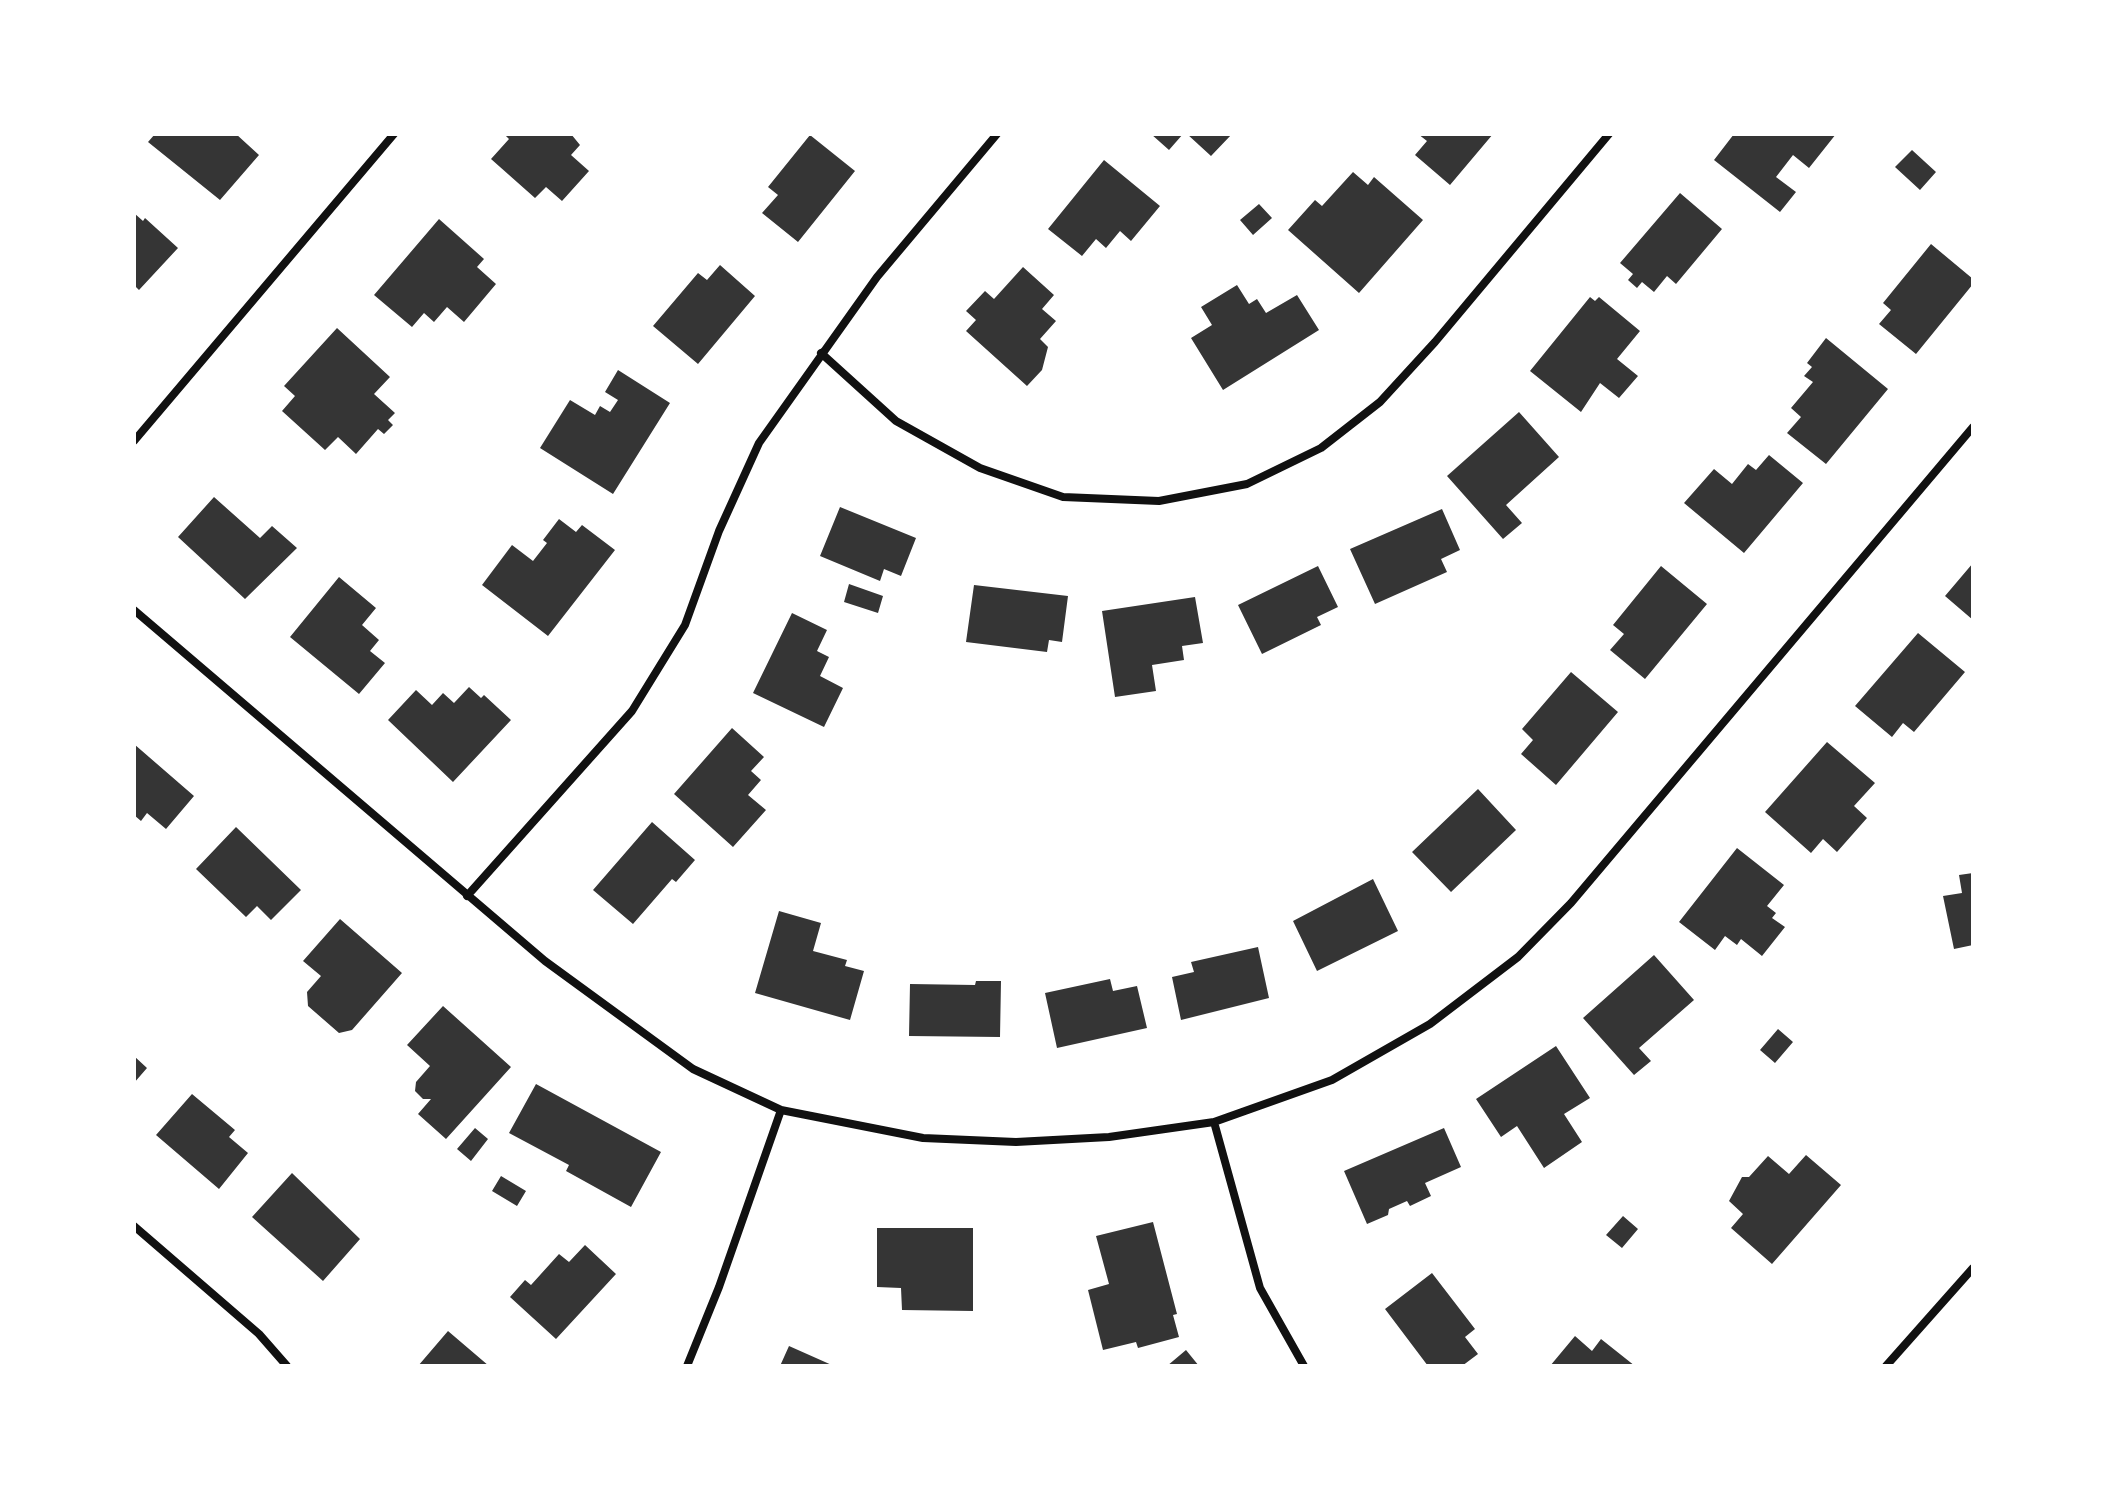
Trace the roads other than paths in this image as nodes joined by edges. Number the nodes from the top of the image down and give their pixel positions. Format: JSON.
{"nodes":[{"id":1,"x":378,"y":134,"type":"edge"},
{"id":2,"x":997,"y":134,"type":"edge"},
{"id":3,"x":1609,"y":134,"type":"edge"},
{"id":4,"x":390,"y":138,"type":"edge"},
{"id":5,"x":821,"y":353,"type":"junction"},
{"id":6,"x":1973,"y":427,"type":"edge"},
{"id":7,"x":134,"y":441,"type":"edge"},
{"id":8,"x":134,"y":610,"type":"edge"},
{"id":9,"x":467,"y":896,"type":"junction"},
{"id":10,"x":781,"y":1110,"type":"junction"},
{"id":11,"x":1214,"y":1122,"type":"junction"},
{"id":12,"x":134,"y":1226,"type":"edge"},
{"id":13,"x":1973,"y":1268,"type":"edge"},
{"id":14,"x":287,"y":1366,"type":"edge"},
{"id":15,"x":687,"y":1366,"type":"edge"},
{"id":16,"x":1304,"y":1366,"type":"edge"},
{"id":17,"x":1886,"y":1366,"type":"edge"}],
"edges":[{"from":1,"to":4,"type":"street"},
{"from":2,"to":5,"type":"street"},
{"from":3,"to":5,"type":"street"},
{"from":4,"to":7,"type":"street"},
{"from":5,"to":9,"type":"street"},
{"from":6,"to":11,"type":"street"},
{"from":8,"to":9,"type":"street"},
{"from":9,"to":10,"type":"street"},
{"from":10,"to":11,"type":"street"},
{"from":10,"to":15,"type":"street"},
{"from":11,"to":16,"type":"street"},
{"from":12,"to":14,"type":"street"},
{"from":13,"to":17,"type":"street"}]}
